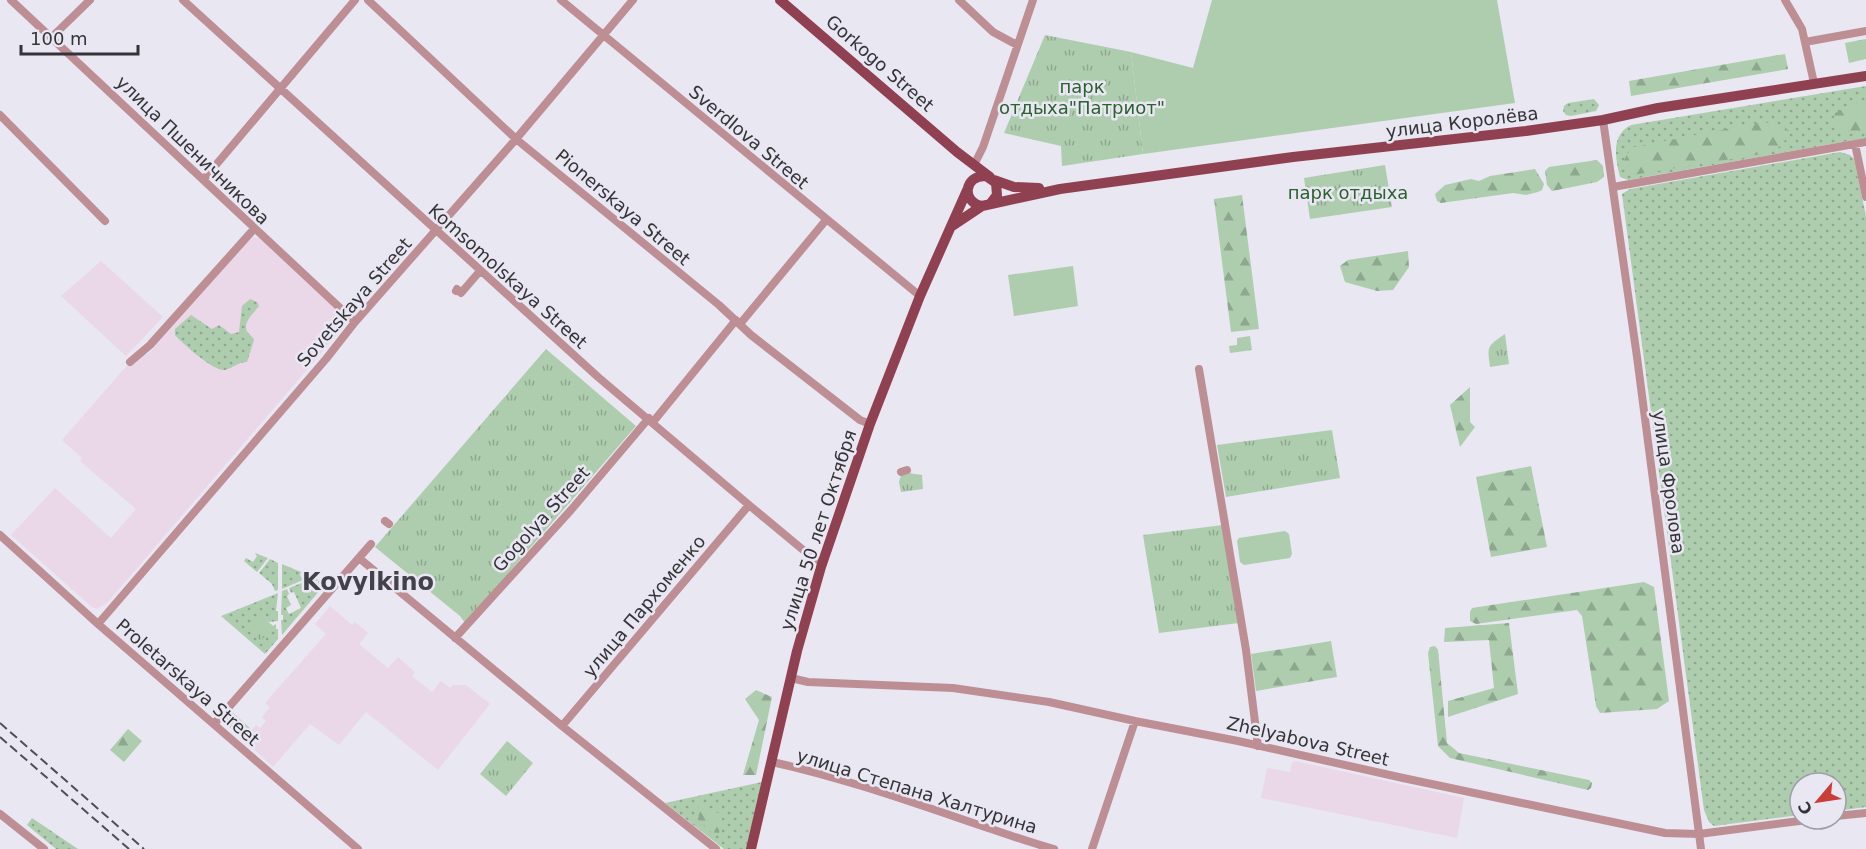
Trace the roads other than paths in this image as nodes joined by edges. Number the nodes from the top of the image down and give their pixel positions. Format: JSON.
{"nodes":[{"id":1,"x":11,"y":0,"type":"edge"},
{"id":2,"x":90,"y":0,"type":"edge"},
{"id":3,"x":183,"y":0,"type":"edge"},
{"id":4,"x":355,"y":0,"type":"edge"},
{"id":5,"x":368,"y":0,"type":"edge"},
{"id":6,"x":561,"y":0,"type":"edge"},
{"id":7,"x":633,"y":0,"type":"edge"},
{"id":8,"x":780,"y":0,"type":"edge"},
{"id":9,"x":959,"y":0,"type":"edge"},
{"id":10,"x":1033,"y":0,"type":"edge"},
{"id":11,"x":1785,"y":0,"type":"edge"},
{"id":12,"x":1866,"y":31,"type":"edge"},
{"id":13,"x":602,"y":36,"type":"junction"},
{"id":14,"x":52,"y":37,"type":"junction"},
{"id":15,"x":1805,"y":42,"type":"junction"},
{"id":16,"x":1017,"y":45,"type":"junction"},
{"id":17,"x":1866,"y":75,"type":"edge"},
{"id":18,"x":1814,"y":83,"type":"junction"},
{"id":19,"x":280,"y":89,"type":"junction"},
{"id":20,"x":0,"y":115,"type":"edge"},
{"id":21,"x":1603,"y":120,"type":"junction"},
{"id":22,"x":516,"y":139,"type":"junction"},
{"id":23,"x":1866,"y":142,"type":"edge"},
{"id":24,"x":1855,"y":144,"type":"junction"},
{"id":25,"x":957,"y":152,"type":"junction"},
{"id":26,"x":974,"y":165,"type":"junction"},
{"id":27,"x":204,"y":179,"type":"junction"},
{"id":28,"x":992,"y":179,"type":"junction"},
{"id":29,"x":968,"y":186,"type":"junction"},
{"id":30,"x":1613,"y":187,"type":"junction"},
{"id":31,"x":1060,"y":189,"type":"junction"},
{"id":32,"x":1866,"y":197,"type":"edge"},
{"id":33,"x":986,"y":205,"type":"junction"},
{"id":34,"x":826,"y":220,"type":"junction"},
{"id":35,"x":105,"y":221,"type":"dead end"},
{"id":36,"x":255,"y":229,"type":"junction"},
{"id":37,"x":436,"y":230,"type":"junction"},
{"id":38,"x":948,"y":231,"type":"junction"},
{"id":39,"x":480,"y":272,"type":"junction"},
{"id":40,"x":456,"y":291,"type":"dead end"},
{"id":41,"x":920,"y":296,"type":"junction"},
{"id":42,"x":355,"y":322,"type":"junction"},
{"id":43,"x":738,"y":322,"type":"junction"},
{"id":44,"x":130,"y":362,"type":"dead end"},
{"id":45,"x":1199,"y":369,"type":"dead end"},
{"id":46,"x":651,"y":420,"type":"junction"},
{"id":47,"x":870,"y":424,"type":"junction"},
{"id":48,"x":749,"y":505,"type":"junction"},
{"id":49,"x":0,"y":535,"type":"edge"},
{"id":50,"x":371,"y":544,"type":"dead end"},
{"id":51,"x":360,"y":558,"type":"junction"},
{"id":52,"x":823,"y":563,"type":"junction"},
{"id":53,"x":98,"y":624,"type":"junction"},
{"id":54,"x":455,"y":638,"type":"junction"},
{"id":55,"x":791,"y":678,"type":"junction"},
{"id":56,"x":1135,"y":721,"type":"junction"},
{"id":57,"x":214,"y":724,"type":"junction"},
{"id":58,"x":562,"y":726,"type":"junction"},
{"id":59,"x":1258,"y":746,"type":"junction"},
{"id":60,"x":772,"y":762,"type":"junction"},
{"id":61,"x":0,"y":813,"type":"edge"},
{"id":62,"x":1866,"y":813,"type":"edge"},
{"id":63,"x":1848,"y":815,"type":"edge"},
{"id":64,"x":1788,"y":822,"type":"edge"},
{"id":65,"x":1699,"y":834,"type":"junction"},
{"id":66,"x":44,"y":849,"type":"edge"},
{"id":67,"x":358,"y":849,"type":"edge"},
{"id":68,"x":716,"y":849,"type":"edge"},
{"id":69,"x":751,"y":849,"type":"edge"},
{"id":70,"x":1054,"y":849,"type":"edge"},
{"id":71,"x":1092,"y":849,"type":"edge"},
{"id":72,"x":1701,"y":849,"type":"edge"}],
"edges":[{"from":1,"to":14,"type":"street","name":"улица Пшеничникова"},
{"from":2,"to":14,"type":"street"},
{"from":3,"to":19,"type":"street","name":"Komsomolskaya Street"},
{"from":4,"to":19,"type":"street"},
{"from":5,"to":22,"type":"street","name":"Pionerskaya Street"},
{"from":6,"to":13,"type":"street","name":"Sverdlova Street"},
{"from":7,"to":13,"type":"street","name":"Sovetskaya Street"},
{"from":8,"to":25,"type":"main road","name":"Gorkogo Street"},
{"from":9,"to":16,"type":"street"},
{"from":10,"to":16,"type":"street"},
{"from":11,"to":15,"type":"street"},
{"from":12,"to":15,"type":"street"},
{"from":13,"to":22,"type":"street","name":"Sovetskaya Street"},
{"from":13,"to":34,"type":"street","name":"Sverdlova Street"},
{"from":14,"to":27,"type":"street","name":"улица Пшеничникова"},
{"from":15,"to":18,"type":"street"},
{"from":16,"to":26,"type":"street"},
{"from":17,"to":18,"type":"main road","name":"улица Королёва"},
{"from":18,"to":21,"type":"main road","name":"улица Королёва"},
{"from":19,"to":27,"type":"street"},
{"from":19,"to":37,"type":"street","name":"Komsomolskaya Street"},
{"from":20,"to":35,"type":"street"},
{"from":21,"to":30,"type":"street","name":"улица Фролова"},
{"from":21,"to":31,"type":"main road","name":"улица Королёва"},
{"from":22,"to":37,"type":"street","name":"Sovetskaya Street"},
{"from":22,"to":43,"type":"street","name":"Pionerskaya Street"},
{"from":23,"to":24,"type":"street"},
{"from":24,"to":30,"type":"street"},
{"from":24,"to":32,"type":"street"},
{"from":25,"to":26,"type":"main road","name":"Gorkogo Street"},
{"from":25,"to":29,"type":"main road","name":"Gorkogo Street"},
{"from":26,"to":28,"type":"main road","name":"Gorkogo Street"},
{"from":27,"to":36,"type":"street","name":"улица Пшеничникова"},
{"from":28,"to":29,"type":"main road"},
{"from":28,"to":31,"type":"main road","name":"улица Королёва"},
{"from":28,"to":33,"type":"main road"},
{"from":29,"to":33,"type":"main road"},
{"from":29,"to":38,"type":"main road","name":"улица 50 лет Октября"},
{"from":30,"to":65,"type":"street","name":"улица Фролова"},
{"from":31,"to":33,"type":"main road","name":"улица Королёва"},
{"from":33,"to":38,"type":"main road","name":"улица 50 лет Октября"},
{"from":34,"to":41,"type":"street","name":"Sverdlova Street"},
{"from":34,"to":43,"type":"street","name":"Gogolya Street"},
{"from":36,"to":42,"type":"street","name":"улица Пшеничникова"},
{"from":36,"to":44,"type":"street"},
{"from":37,"to":39,"type":"street","name":"Komsomolskaya Street"},
{"from":37,"to":42,"type":"street","name":"Sovetskaya Street"},
{"from":38,"to":41,"type":"main road","name":"улица 50 лет Октября"},
{"from":39,"to":40,"type":"street"},
{"from":39,"to":46,"type":"street","name":"Komsomolskaya Street"},
{"from":41,"to":47,"type":"main road","name":"улица 50 лет Октября"},
{"from":42,"to":53,"type":"street","name":"Sovetskaya Street"},
{"from":43,"to":46,"type":"street","name":"Gogolya Street"},
{"from":43,"to":47,"type":"street","name":"Pionerskaya Street"},
{"from":45,"to":59,"type":"street"},
{"from":46,"to":48,"type":"street","name":"Komsomolskaya Street"},
{"from":46,"to":54,"type":"street","name":"Gogolya Street"},
{"from":47,"to":52,"type":"main road","name":"улица 50 лет Октября"},
{"from":48,"to":52,"type":"street","name":"Komsomolskaya Street"},
{"from":48,"to":58,"type":"street","name":"улица Пархоменко"},
{"from":49,"to":53,"type":"street","name":"Proletarskaya Street"},
{"from":50,"to":51,"type":"street"},
{"from":51,"to":54,"type":"street"},
{"from":51,"to":57,"type":"street"},
{"from":52,"to":55,"type":"main road","name":"улица 50 лет Октября"},
{"from":53,"to":57,"type":"street","name":"Proletarskaya Street"},
{"from":54,"to":58,"type":"street"},
{"from":55,"to":56,"type":"street","name":"Zhelyabova Street"},
{"from":55,"to":60,"type":"main road","name":"улица 50 лет Октября"},
{"from":56,"to":59,"type":"street","name":"Zhelyabova Street"},
{"from":56,"to":71,"type":"street"},
{"from":57,"to":67,"type":"street","name":"Proletarskaya Street"},
{"from":58,"to":68,"type":"street"},
{"from":59,"to":65,"type":"street","name":"Zhelyabova Street"},
{"from":60,"to":69,"type":"main road","name":"улица 50 лет Октября"},
{"from":60,"to":70,"type":"street","name":"улица Степана Халтурина"},
{"from":61,"to":66,"type":"street"},
{"from":62,"to":63,"type":"street"},
{"from":64,"to":65,"type":"street","name":"Zhelyabova Street"},
{"from":65,"to":72,"type":"street","name":"улица Фролова"}]}
